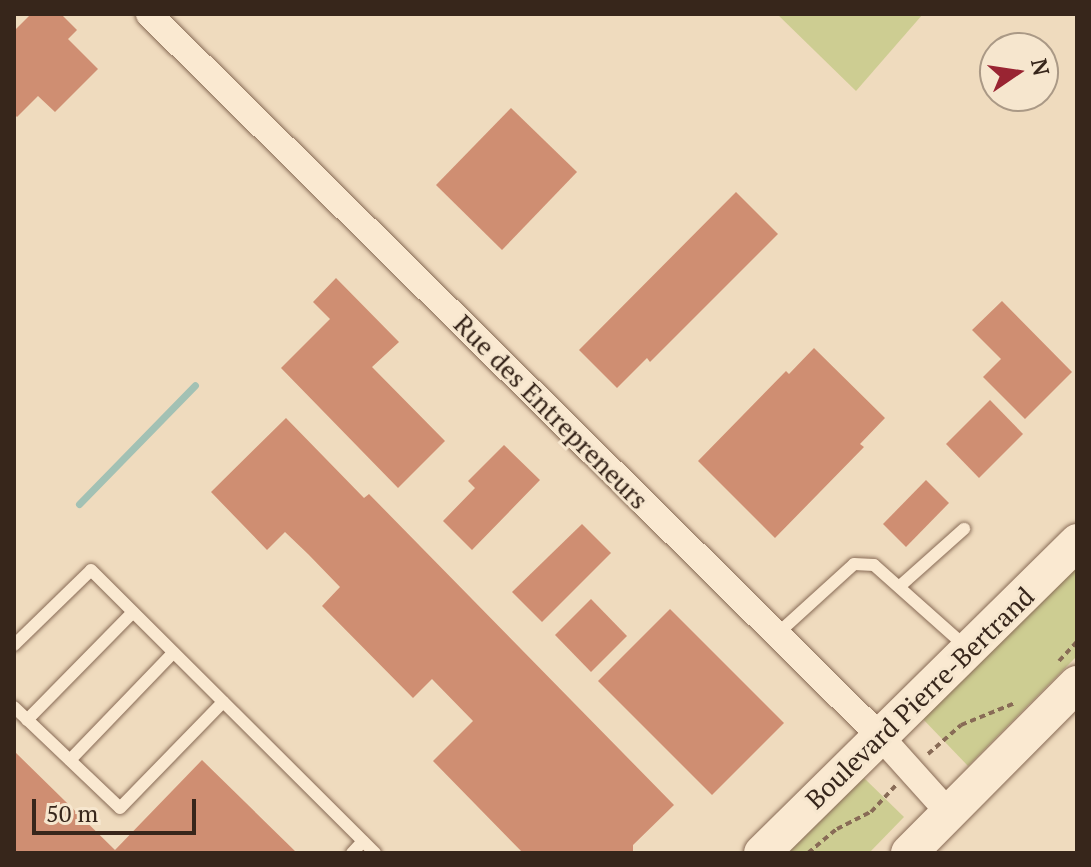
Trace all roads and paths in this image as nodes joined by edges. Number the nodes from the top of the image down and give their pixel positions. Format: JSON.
{"nodes":[{"id":1,"x":149,"y":14,"type":"edge"},
{"id":2,"x":964,"y":529,"type":"dead end"},
{"id":3,"x":1077,"y":542,"type":"edge"},
{"id":4,"x":900,"y":586,"type":"junction"},
{"id":5,"x":133,"y":612,"type":"junction"},
{"id":6,"x":776,"y":635,"type":"junction"},
{"id":7,"x":1077,"y":642,"type":"edge"},
{"id":8,"x":14,"y":645,"type":"edge"},
{"id":9,"x":969,"y":649,"type":"junction"},
{"id":10,"x":173,"y":653,"type":"junction"},
{"id":11,"x":1067,"y":673,"type":"edge"},
{"id":12,"x":1024,"y":697,"type":"dead end"},
{"id":13,"x":223,"y":702,"type":"junction"},
{"id":14,"x":14,"y":707,"type":"edge"},
{"id":15,"x":27,"y":720,"type":"junction"},
{"id":16,"x":880,"y":736,"type":"junction"},
{"id":17,"x":932,"y":751,"type":"dead end"},
{"id":18,"x":70,"y":760,"type":"junction"},
{"id":19,"x":895,"y":786,"type":"dead end"},
{"id":20,"x":949,"y":813,"type":"junction"},
{"id":21,"x":363,"y":841,"type":"junction"},
{"id":22,"x":352,"y":853,"type":"edge"},
{"id":23,"x":375,"y":853,"type":"edge"},
{"id":24,"x":762,"y":853,"type":"edge"},
{"id":25,"x":808,"y":853,"type":"edge"},
{"id":26,"x":909,"y":853,"type":"edge"}],
"edges":[{"from":1,"to":6,"type":"street","name":"Rue des Entrepreneurs"},
{"from":2,"to":4,"type":"lane"},
{"from":3,"to":9,"type":"main road","name":"Boulevard Pierre-Bertrand"},
{"from":4,"to":6,"type":"lane"},
{"from":4,"to":9,"type":"lane"},
{"from":5,"to":8,"type":"lane"},
{"from":5,"to":10,"type":"lane"},
{"from":5,"to":15,"type":"lane"},
{"from":6,"to":16,"type":"street","name":"Rue des Entrepreneurs"},
{"from":7,"to":11,"type":"path"},
{"from":9,"to":16,"type":"main road","name":"Boulevard Pierre-Bertrand"},
{"from":10,"to":13,"type":"lane"},
{"from":10,"to":18,"type":"lane"},
{"from":11,"to":20,"type":"main road"},
{"from":12,"to":17,"type":"path"},
{"from":13,"to":18,"type":"lane"},
{"from":13,"to":21,"type":"lane"},
{"from":14,"to":15,"type":"lane"},
{"from":15,"to":18,"type":"lane"},
{"from":16,"to":20,"type":"street","name":"Rue des Entrepreneurs"},
{"from":16,"to":24,"type":"main road","name":"Boulevard Pierre-Bertrand"},
{"from":19,"to":25,"type":"path"},
{"from":20,"to":26,"type":"main road"},
{"from":21,"to":22,"type":"lane"},
{"from":21,"to":23,"type":"lane"}]}
